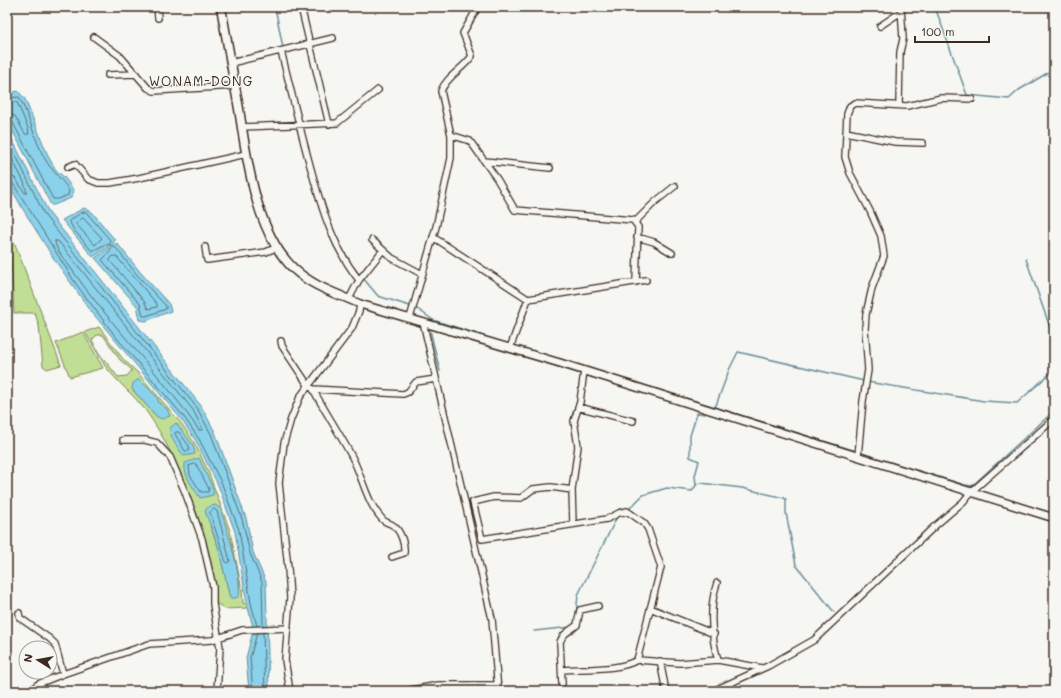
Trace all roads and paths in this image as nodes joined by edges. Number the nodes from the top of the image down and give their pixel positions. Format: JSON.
{"nodes":[{"id":1,"x":157,"y":7,"type":"edge"},
{"id":2,"x":221,"y":7,"type":"edge"},
{"id":3,"x":301,"y":7,"type":"edge"},
{"id":4,"x":478,"y":7,"type":"edge"},
{"id":5,"x":901,"y":10,"type":"edge"},
{"id":6,"x":158,"y":18,"type":"dead end"},
{"id":7,"x":880,"y":26,"type":"dead end"},
{"id":8,"x":94,"y":37,"type":"dead end"},
{"id":9,"x":334,"y":38,"type":"dead end"},
{"id":10,"x":310,"y":44,"type":"junction"},
{"id":11,"x":282,"y":50,"type":"junction"},
{"id":12,"x":231,"y":63,"type":"junction"},
{"id":13,"x":136,"y":74,"type":"junction"},
{"id":14,"x":108,"y":75,"type":"dead end"},
{"id":15,"x":235,"y":86,"type":"junction"},
{"id":16,"x":378,"y":90,"type":"dead end"},
{"id":17,"x":972,"y":99,"type":"dead end"},
{"id":18,"x":898,"y":105,"type":"junction"},
{"id":19,"x":329,"y":124,"type":"junction"},
{"id":20,"x":298,"y":125,"type":"junction"},
{"id":21,"x":242,"y":128,"type":"junction"},
{"id":22,"x":846,"y":132,"type":"junction"},
{"id":23,"x":451,"y":135,"type":"junction"},
{"id":24,"x":923,"y":143,"type":"dead end"},
{"id":25,"x":246,"y":154,"type":"junction"},
{"id":26,"x":485,"y":161,"type":"junction"},
{"id":27,"x":68,"y":167,"type":"dead end"},
{"id":28,"x":550,"y":168,"type":"dead end"},
{"id":29,"x":675,"y":186,"type":"dead end"},
{"id":30,"x":636,"y":222,"type":"junction"},
{"id":31,"x":433,"y":237,"type":"junction"},
{"id":32,"x":637,"y":237,"type":"junction"},
{"id":33,"x":372,"y":240,"type":"dead end"},
{"id":34,"x":204,"y":247,"type":"dead end"},
{"id":35,"x":278,"y":247,"type":"junction"},
{"id":36,"x":383,"y":250,"type":"junction"},
{"id":37,"x":672,"y":253,"type":"dead end"},
{"id":38,"x":422,"y":274,"type":"junction"},
{"id":39,"x":359,"y":280,"type":"junction"},
{"id":40,"x":646,"y":280,"type":"dead end"},
{"id":41,"x":636,"y":282,"type":"junction"},
{"id":42,"x":345,"y":298,"type":"junction"},
{"id":43,"x":528,"y":299,"type":"junction"},
{"id":44,"x":360,"y":304,"type":"junction"},
{"id":45,"x":410,"y":318,"type":"junction"},
{"id":46,"x":423,"y":322,"type":"junction"},
{"id":47,"x":280,"y":340,"type":"dead end"},
{"id":48,"x":510,"y":348,"type":"junction"},
{"id":49,"x":584,"y":371,"type":"junction"},
{"id":50,"x":436,"y":379,"type":"junction"},
{"id":51,"x":310,"y":387,"type":"junction"},
{"id":52,"x":578,"y":407,"type":"junction"},
{"id":53,"x":1054,"y":419,"type":"edge"},
{"id":54,"x":634,"y":421,"type":"dead end"},
{"id":55,"x":123,"y":440,"type":"dead end"},
{"id":56,"x":858,"y":456,"type":"junction"},
{"id":57,"x":572,"y":490,"type":"junction"},
{"id":58,"x":971,"y":492,"type":"junction"},
{"id":59,"x":1054,"y":518,"type":"edge"},
{"id":60,"x":573,"y":523,"type":"junction"},
{"id":61,"x":392,"y":557,"type":"dead end"},
{"id":62,"x":716,"y":583,"type":"dead end"},
{"id":63,"x":598,"y":606,"type":"dead end"},
{"id":64,"x":650,"y":608,"type":"junction"},
{"id":65,"x":19,"y":613,"type":"dead end"},
{"id":66,"x":288,"y":628,"type":"junction"},
{"id":67,"x":714,"y":634,"type":"junction"},
{"id":68,"x":219,"y":638,"type":"junction"},
{"id":69,"x":638,"y":660,"type":"junction"},
{"id":70,"x":718,"y":660,"type":"junction"},
{"id":71,"x":660,"y":662,"type":"junction"},
{"id":72,"x":762,"y":668,"type":"junction"},
{"id":73,"x":562,"y":670,"type":"junction"},
{"id":74,"x":63,"y":674,"type":"junction"},
{"id":75,"x":562,"y":684,"type":"dead end"},
{"id":76,"x":498,"y":688,"type":"edge"},
{"id":77,"x":30,"y":691,"type":"edge"},
{"id":78,"x":217,"y":691,"type":"edge"},
{"id":79,"x":290,"y":691,"type":"edge"},
{"id":80,"x":406,"y":691,"type":"edge"},
{"id":81,"x":666,"y":691,"type":"edge"},
{"id":82,"x":713,"y":691,"type":"edge"}],
"edges":[{"from":1,"to":6,"type":"street"},
{"from":2,"to":12,"type":"main road"},
{"from":3,"to":10,"type":"street"},
{"from":4,"to":23,"type":"street"},
{"from":5,"to":7,"type":"street"},
{"from":5,"to":18,"type":"street"},
{"from":8,"to":13,"type":"street"},
{"from":9,"to":10,"type":"street"},
{"from":10,"to":11,"type":"street"},
{"from":10,"to":19,"type":"street"},
{"from":11,"to":12,"type":"street"},
{"from":11,"to":20,"type":"street"},
{"from":12,"to":15,"type":"main road"},
{"from":13,"to":14,"type":"street"},
{"from":13,"to":15,"type":"street"},
{"from":15,"to":21,"type":"main road"},
{"from":16,"to":19,"type":"street"},
{"from":17,"to":18,"type":"street"},
{"from":18,"to":22,"type":"street"},
{"from":19,"to":20,"type":"street"},
{"from":20,"to":21,"type":"street"},
{"from":20,"to":39,"type":"street"},
{"from":21,"to":25,"type":"main road"},
{"from":22,"to":24,"type":"street"},
{"from":22,"to":56,"type":"street"},
{"from":23,"to":26,"type":"street"},
{"from":23,"to":31,"type":"street"},
{"from":25,"to":27,"type":"street"},
{"from":25,"to":35,"type":"main road"},
{"from":26,"to":28,"type":"street"},
{"from":26,"to":30,"type":"street"},
{"from":29,"to":30,"type":"street"},
{"from":30,"to":32,"type":"street"},
{"from":31,"to":38,"type":"street"},
{"from":31,"to":43,"type":"street"},
{"from":32,"to":37,"type":"street"},
{"from":32,"to":41,"type":"street"},
{"from":33,"to":36,"type":"street"},
{"from":34,"to":35,"type":"street"},
{"from":35,"to":42,"type":"main road"},
{"from":36,"to":38,"type":"street"},
{"from":36,"to":39,"type":"street"},
{"from":38,"to":45,"type":"street"},
{"from":39,"to":42,"type":"street"},
{"from":40,"to":41,"type":"street"},
{"from":41,"to":43,"type":"street"},
{"from":42,"to":44,"type":"street"},
{"from":43,"to":48,"type":"street"},
{"from":44,"to":45,"type":"street"},
{"from":44,"to":51,"type":"street"},
{"from":45,"to":46,"type":"street"},
{"from":46,"to":48,"type":"street"},
{"from":46,"to":50,"type":"street"},
{"from":47,"to":51,"type":"street"},
{"from":48,"to":49,"type":"street"},
{"from":49,"to":52,"type":"street"},
{"from":49,"to":56,"type":"street"},
{"from":50,"to":51,"type":"street"},
{"from":50,"to":76,"type":"street"},
{"from":51,"to":61,"type":"street"},
{"from":51,"to":66,"type":"street"},
{"from":52,"to":54,"type":"street"},
{"from":52,"to":57,"type":"street"},
{"from":53,"to":58,"type":"street"},
{"from":55,"to":68,"type":"street"},
{"from":56,"to":58,"type":"street"},
{"from":57,"to":60,"type":"street"},
{"from":57,"to":60,"type":"street"},
{"from":58,"to":59,"type":"street"},
{"from":58,"to":72,"type":"street"},
{"from":60,"to":64,"type":"street"},
{"from":62,"to":67,"type":"street"},
{"from":63,"to":73,"type":"street"},
{"from":64,"to":67,"type":"street"},
{"from":64,"to":69,"type":"street"},
{"from":65,"to":74,"type":"street"},
{"from":66,"to":68,"type":"street"},
{"from":66,"to":79,"type":"street"},
{"from":67,"to":70,"type":"street"},
{"from":68,"to":74,"type":"street"},
{"from":68,"to":78,"type":"street"},
{"from":69,"to":71,"type":"street"},
{"from":69,"to":73,"type":"street"},
{"from":70,"to":71,"type":"street"},
{"from":70,"to":72,"type":"street"},
{"from":71,"to":81,"type":"street"},
{"from":72,"to":82,"type":"street"},
{"from":73,"to":75,"type":"street"},
{"from":74,"to":77,"type":"street"},
{"from":76,"to":80,"type":"street"}]}
